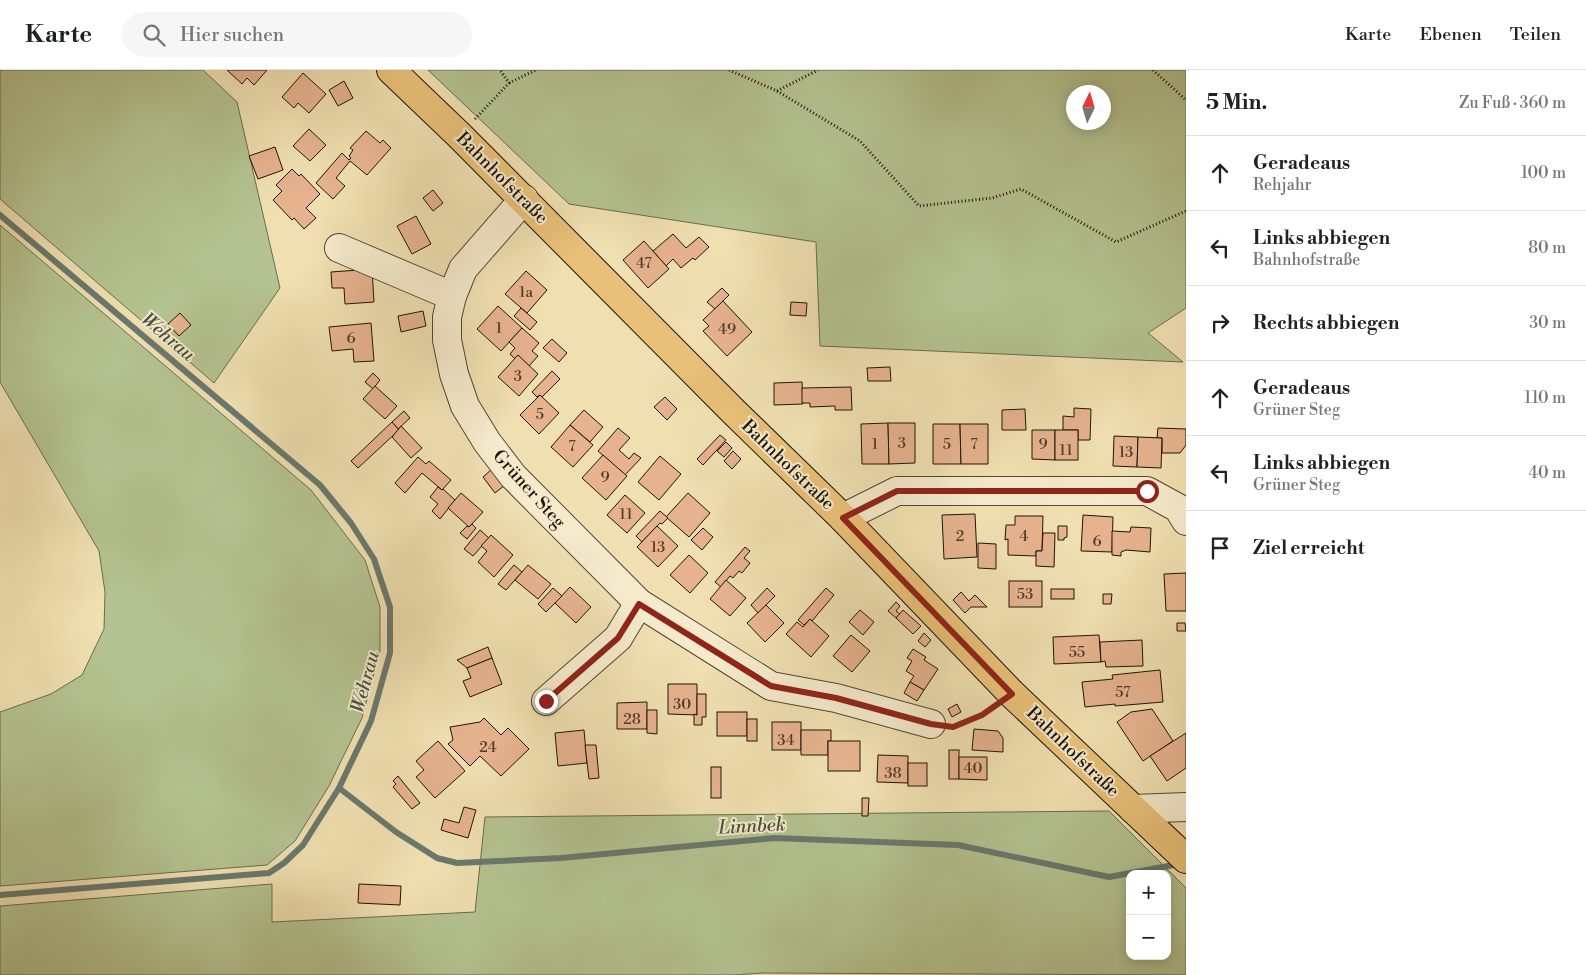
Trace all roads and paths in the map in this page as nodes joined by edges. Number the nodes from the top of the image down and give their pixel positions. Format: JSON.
{"nodes":[{"id":1,"x":391,"y":70,"type":"edge"},
{"id":2,"x":500,"y":70,"type":"edge"},
{"id":3,"x":536,"y":70,"type":"edge"},
{"id":4,"x":729,"y":70,"type":"edge"},
{"id":5,"x":818,"y":70,"type":"edge"},
{"id":6,"x":1153,"y":70,"type":"edge"},
{"id":7,"x":509,"y":83,"type":"junction"},
{"id":8,"x":777,"y":91,"type":"junction"},
{"id":9,"x":1186,"y":100,"type":"edge"},
{"id":10,"x":460,"y":136,"type":"junction"},
{"id":11,"x":524,"y":199,"type":"junction"},
{"id":12,"x":1186,"y":211,"type":"edge"},
{"id":13,"x":339,"y":248,"type":"dead end"},
{"id":14,"x":452,"y":296,"type":"junction"},
{"id":15,"x":843,"y":518,"type":"junction"},
{"id":16,"x":1186,"y":521,"type":"edge"},
{"id":17,"x":639,"y":604,"type":"junction"},
{"id":18,"x":1012,"y":694,"type":"junction"},
{"id":19,"x":546,"y":701,"type":"dead end"},
{"id":20,"x":931,"y":724,"type":"joint"},
{"id":21,"x":1186,"y":807,"type":"edge"},
{"id":22,"x":1133,"y":809,"type":"junction"},
{"id":23,"x":1186,"y":859,"type":"edge"}],
"edges":[{"from":1,"to":10,"type":"main road","name":"Bahnhofstraße"},
{"from":2,"to":7,"type":"path"},
{"from":3,"to":7,"type":"path"},
{"from":4,"to":8,"type":"path"},
{"from":5,"to":8,"type":"path"},
{"from":6,"to":9,"type":"path"},
{"from":7,"to":10,"type":"path"},
{"from":8,"to":12,"type":"path"},
{"from":10,"to":11,"type":"main road","name":"Bahnhofstraße"},
{"from":11,"to":14,"type":"street","name":"Grüner Steg"},
{"from":11,"to":15,"type":"main road","name":"Bahnhofstraße"},
{"from":13,"to":14,"type":"street"},
{"from":14,"to":17,"type":"street","name":"Grüner Steg"},
{"from":15,"to":16,"type":"street"},
{"from":15,"to":18,"type":"main road","name":"Bahnhofstraße"},
{"from":17,"to":19,"type":"street"},
{"from":17,"to":20,"type":"street","name":"Grüner Steg"},
{"from":18,"to":20,"type":"path"},
{"from":18,"to":22,"type":"main road","name":"Bahnhofstraße"},
{"from":21,"to":22,"type":"street"},
{"from":22,"to":23,"type":"main road","name":"Bahnhofstraße"}]}
